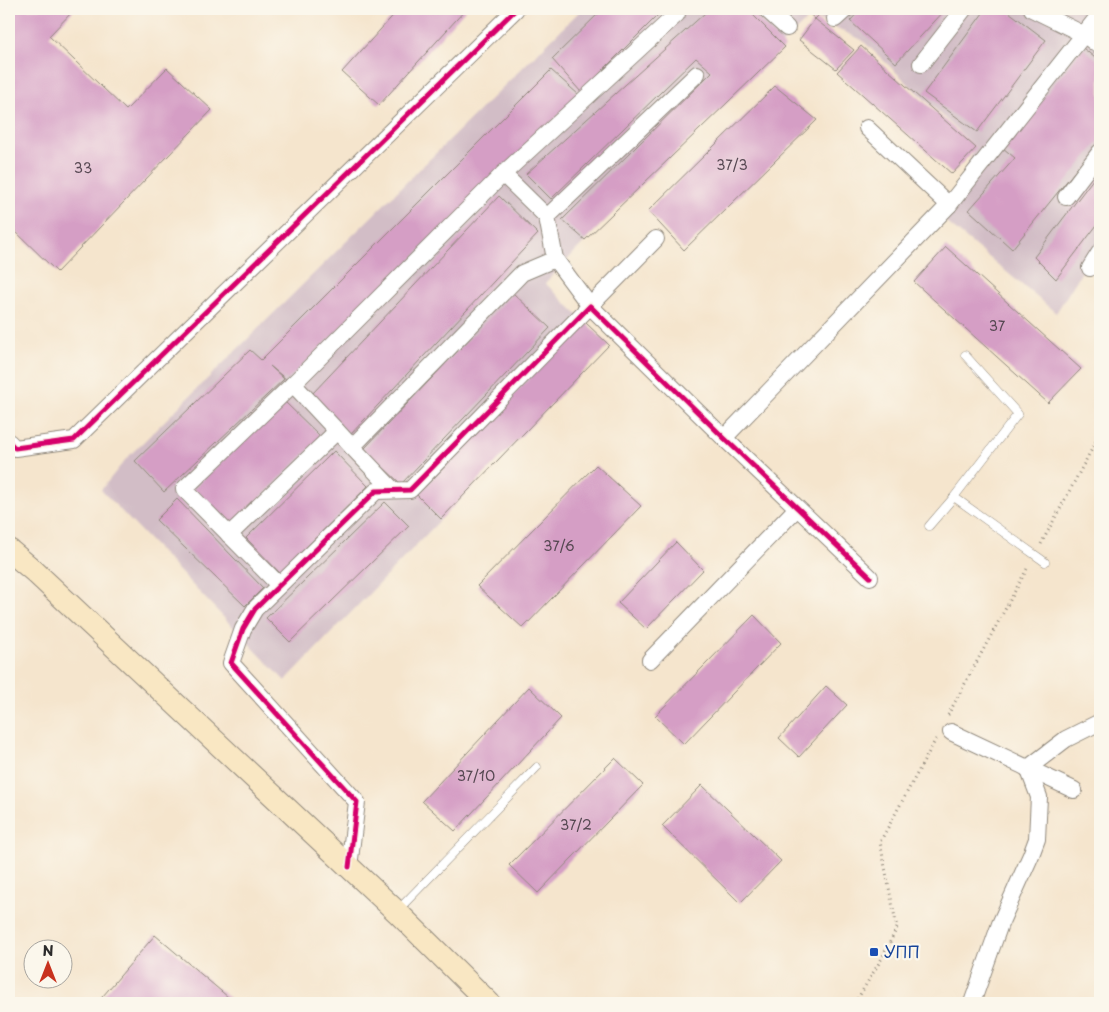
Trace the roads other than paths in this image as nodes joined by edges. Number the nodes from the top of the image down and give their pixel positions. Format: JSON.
{"nodes":[{"id":1,"x":516,"y":9,"type":"edge"},
{"id":2,"x":766,"y":9,"type":"edge"},
{"id":3,"x":964,"y":9,"type":"edge"},
{"id":4,"x":1032,"y":9,"type":"edge"},
{"id":5,"x":677,"y":14,"type":"dead end"},
{"id":6,"x":1100,"y":14,"type":"edge"},
{"id":7,"x":787,"y":28,"type":"dead end"},
{"id":8,"x":1085,"y":35,"type":"junction"},
{"id":9,"x":1100,"y":47,"type":"edge"},
{"id":10,"x":921,"y":64,"type":"dead end"},
{"id":11,"x":697,"y":74,"type":"dead end"},
{"id":12,"x":867,"y":128,"type":"dead end"},
{"id":13,"x":1100,"y":152,"type":"edge"},
{"id":14,"x":503,"y":174,"type":"junction"},
{"id":15,"x":1066,"y":197,"type":"dead end"},
{"id":16,"x":949,"y":204,"type":"junction"},
{"id":17,"x":547,"y":217,"type":"junction"},
{"id":18,"x":656,"y":239,"type":"dead end"},
{"id":19,"x":1100,"y":252,"type":"edge"},
{"id":20,"x":555,"y":259,"type":"junction"},
{"id":21,"x":1090,"y":268,"type":"dead end"},
{"id":22,"x":590,"y":306,"type":"junction"},
{"id":23,"x":965,"y":355,"type":"dead end"},
{"id":24,"x":293,"y":384,"type":"junction"},
{"id":25,"x":337,"y":431,"type":"junction"},
{"id":26,"x":724,"y":438,"type":"junction"},
{"id":27,"x":9,"y":442,"type":"edge"},
{"id":28,"x":352,"y":447,"type":"junction"},
{"id":29,"x":393,"y":490,"type":"junction"},
{"id":30,"x":954,"y":497,"type":"junction"},
{"id":31,"x":797,"y":508,"type":"junction"},
{"id":32,"x":929,"y":526,"type":"dead end"},
{"id":33,"x":229,"y":535,"type":"junction"},
{"id":34,"x":9,"y":550,"type":"edge"},
{"id":35,"x":1045,"y":562,"type":"dead end"},
{"id":36,"x":870,"y":577,"type":"dead end"},
{"id":37,"x":279,"y":585,"type":"junction"},
{"id":38,"x":650,"y":660,"type":"dead end"},
{"id":39,"x":1100,"y":722,"type":"edge"},
{"id":40,"x":948,"y":726,"type":"road end"},
{"id":41,"x":537,"y":767,"type":"dead end"},
{"id":42,"x":1028,"y":768,"type":"junction"},
{"id":43,"x":1074,"y":790,"type":"dead end"},
{"id":44,"x":349,"y":867,"type":"junction"},
{"id":45,"x":397,"y":912,"type":"junction"},
{"id":46,"x":489,"y":1003,"type":"edge"},
{"id":47,"x":972,"y":1003,"type":"edge"}],
"edges":[{"from":1,"to":27,"type":"street"},
{"from":2,"to":7,"type":"street"},
{"from":3,"to":10,"type":"street"},
{"from":4,"to":8,"type":"street"},
{"from":5,"to":14,"type":"street"},
{"from":6,"to":8,"type":"street"},
{"from":8,"to":9,"type":"street"},
{"from":8,"to":16,"type":"street"},
{"from":11,"to":17,"type":"street"},
{"from":12,"to":16,"type":"street"},
{"from":13,"to":15,"type":"street"},
{"from":14,"to":17,"type":"street"},
{"from":14,"to":24,"type":"street"},
{"from":16,"to":26,"type":"street"},
{"from":17,"to":20,"type":"street"},
{"from":18,"to":22,"type":"street"},
{"from":19,"to":21,"type":"street"},
{"from":20,"to":22,"type":"street"},
{"from":20,"to":28,"type":"street"},
{"from":22,"to":26,"type":"street"},
{"from":22,"to":29,"type":"street"},
{"from":23,"to":30,"type":"lane"},
{"from":24,"to":25,"type":"street"},
{"from":24,"to":33,"type":"street"},
{"from":25,"to":28,"type":"street"},
{"from":25,"to":33,"type":"street"},
{"from":26,"to":31,"type":"street"},
{"from":28,"to":29,"type":"street"},
{"from":29,"to":37,"type":"street"},
{"from":30,"to":32,"type":"lane"},
{"from":30,"to":35,"type":"lane"},
{"from":31,"to":36,"type":"street"},
{"from":31,"to":38,"type":"street"},
{"from":33,"to":37,"type":"street"},
{"from":34,"to":44,"type":"main road"},
{"from":37,"to":44,"type":"street"},
{"from":39,"to":42,"type":"street"},
{"from":40,"to":42,"type":"street"},
{"from":41,"to":45,"type":"lane"},
{"from":42,"to":43,"type":"street"},
{"from":42,"to":47,"type":"street"},
{"from":44,"to":45,"type":"main road"},
{"from":45,"to":46,"type":"main road"}]}
